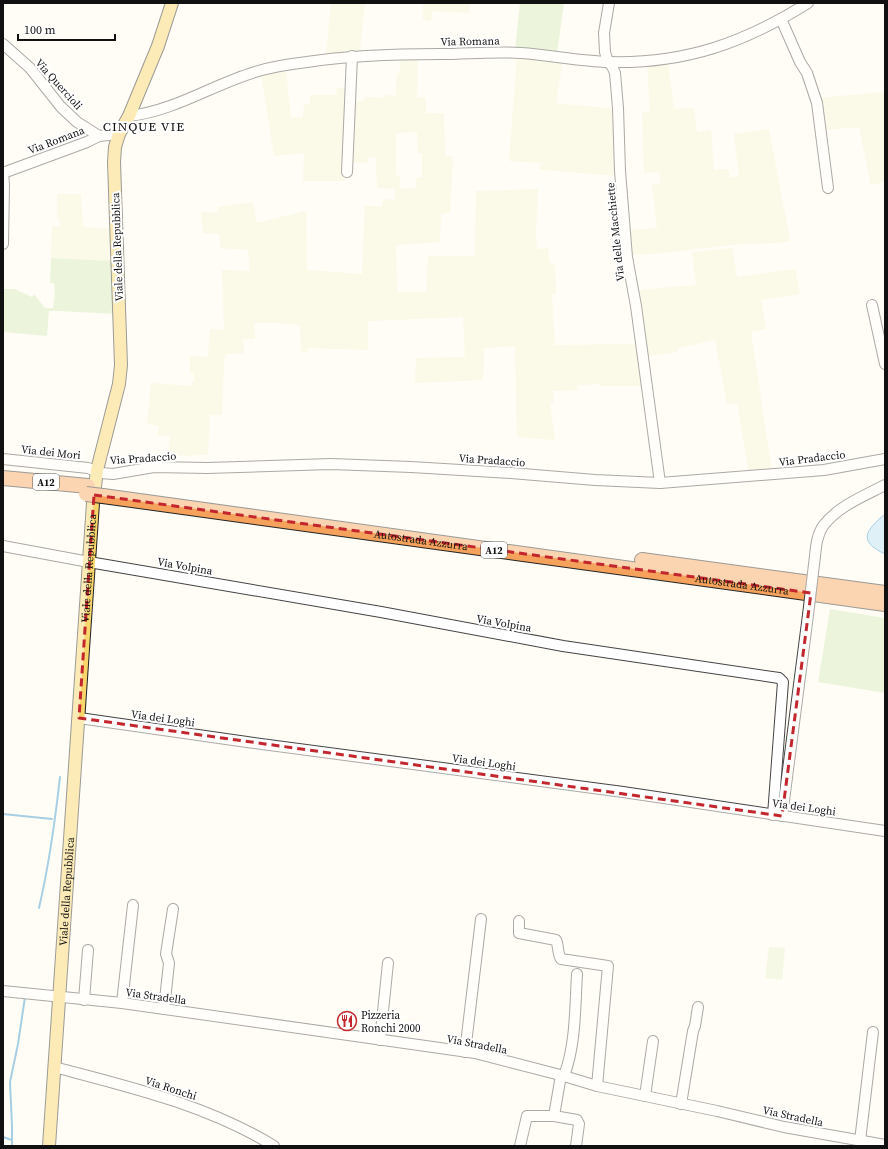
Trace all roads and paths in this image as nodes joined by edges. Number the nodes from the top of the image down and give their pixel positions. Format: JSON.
{"nodes":[{"id":1,"x":172,"y":3,"type":"edge"},
{"id":2,"x":609,"y":3,"type":"edge"},
{"id":3,"x":803,"y":4,"type":"edge"},
{"id":4,"x":782,"y":19,"type":"junction"},
{"id":5,"x":3,"y":44,"type":"edge"},
{"id":6,"x":352,"y":56,"type":"junction"},
{"id":7,"x":608,"y":62,"type":"junction"},
{"id":8,"x":129,"y":116,"type":"junction"},
{"id":9,"x":119,"y":134,"type":"junction"},
{"id":10,"x":99,"y":136,"type":"junction"},
{"id":11,"x":347,"y":172,"type":"dead end"},
{"id":12,"x":3,"y":173,"type":"edge"},
{"id":13,"x":828,"y":188,"type":"dead end"},
{"id":14,"x":3,"y":244,"type":"edge"},
{"id":15,"x":872,"y":305,"type":"dead end"},
{"id":16,"x":885,"y":364,"type":"edge"},
{"id":17,"x":3,"y":459,"type":"edge"},
{"id":18,"x":885,"y":459,"type":"edge"},
{"id":19,"x":97,"y":470,"type":"junction"},
{"id":20,"x":3,"y":478,"type":"edge"},
{"id":21,"x":660,"y":483,"type":"junction"},
{"id":22,"x":885,"y":485,"type":"edge"},
{"id":23,"x":3,"y":487,"type":"edge"},
{"id":24,"x":87,"y":490,"type":"junction"},
{"id":25,"x":103,"y":492,"type":"junction"},
{"id":26,"x":3,"y":546,"type":"edge"},
{"id":27,"x":89,"y":562,"type":"junction"},
{"id":28,"x":885,"y":593,"type":"edge"},
{"id":29,"x":885,"y":604,"type":"edge"},
{"id":30,"x":79,"y":718,"type":"junction"},
{"id":31,"x":778,"y":816,"type":"junction"},
{"id":32,"x":885,"y":831,"type":"edge"},
{"id":33,"x":133,"y":905,"type":"dead end"},
{"id":34,"x":173,"y":909,"type":"dead end"},
{"id":35,"x":481,"y":919,"type":"dead end"},
{"id":36,"x":518,"y":921,"type":"dead end"},
{"id":37,"x":88,"y":950,"type":"dead end"},
{"id":38,"x":117,"y":961,"type":"dead end"},
{"id":39,"x":388,"y":963,"type":"dead end"},
{"id":40,"x":577,"y":974,"type":"dead end"},
{"id":41,"x":3,"y":991,"type":"edge"},
{"id":42,"x":59,"y":996,"type":"junction"},
{"id":43,"x":84,"y":1000,"type":"junction"},
{"id":44,"x":120,"y":1003,"type":"junction"},
{"id":45,"x":698,"y":1007,"type":"dead end"},
{"id":46,"x":164,"y":1009,"type":"junction"},
{"id":47,"x":873,"y":1032,"type":"dead end"},
{"id":48,"x":380,"y":1040,"type":"junction"},
{"id":49,"x":653,"y":1041,"type":"dead end"},
{"id":50,"x":466,"y":1052,"type":"junction"},
{"id":51,"x":54,"y":1068,"type":"junction"},
{"id":52,"x":562,"y":1075,"type":"junction"},
{"id":53,"x":597,"y":1086,"type":"junction"},
{"id":54,"x":645,"y":1096,"type":"junction"},
{"id":55,"x":681,"y":1104,"type":"junction"},
{"id":56,"x":554,"y":1116,"type":"junction"},
{"id":57,"x":860,"y":1141,"type":"junction"},
{"id":58,"x":885,"y":1144,"type":"edge"},
{"id":59,"x":49,"y":1146,"type":"edge"},
{"id":60,"x":274,"y":1146,"type":"edge"},
{"id":61,"x":520,"y":1146,"type":"edge"},
{"id":62,"x":576,"y":1146,"type":"edge"}],
"edges":[{"from":1,"to":8,"type":"main road","name":"Viale della Repubblica"},
{"from":2,"to":7,"type":"street","name":"Via delle Macchiette"},
{"from":3,"to":4,"type":"street","name":"Via Romana"},
{"from":4,"to":7,"type":"street","name":"Via Romana"},
{"from":4,"to":13,"type":"street"},
{"from":5,"to":10,"type":"street","name":"Via Quercioli"},
{"from":6,"to":7,"type":"street","name":"Via Romana"},
{"from":6,"to":8,"type":"street","name":"Via Romana"},
{"from":6,"to":11,"type":"street"},
{"from":7,"to":21,"type":"street","name":"Via delle Macchiette"},
{"from":8,"to":9,"type":"main road","name":"Viale della Repubblica"},
{"from":9,"to":10,"type":"street","name":"Via Romana"},
{"from":9,"to":19,"type":"main road","name":"Viale della Repubblica"},
{"from":10,"to":12,"type":"street","name":"Via Romana"},
{"from":12,"to":14,"type":"street"},
{"from":15,"to":16,"type":"street"},
{"from":17,"to":19,"type":"street","name":"Via dei Mori"},
{"from":18,"to":21,"type":"street","name":"Via Pradaccio"},
{"from":19,"to":21,"type":"street","name":"Via Pradaccio"},
{"from":19,"to":27,"type":"main road","name":"Viale della Repubblica"},
{"from":20,"to":24,"type":"highway","name":"Autostrada Azzurra","number":"A12"},
{"from":22,"to":31,"type":"street","bridge":true},
{"from":23,"to":24,"type":"highway","name":"Autostrada Azzurra","number":"A12"},
{"from":24,"to":25,"type":"highway","name":"Autostrada Azzurra","number":"A12"},
{"from":25,"to":28,"type":"highway","name":"Autostrada Azzurra","number":"A12"},
{"from":25,"to":29,"type":"highway","name":"Autostrada Azzurra","number":"A12"},
{"from":26,"to":27,"type":"street","name":"Via Volpina"},
{"from":27,"to":30,"type":"main road","name":"Viale della Repubblica"},
{"from":27,"to":31,"type":"street","name":"Via Volpina"},
{"from":30,"to":31,"type":"street","name":"Via dei Loghi"},
{"from":30,"to":42,"type":"main road","name":"Viale della Repubblica"},
{"from":31,"to":32,"type":"street","name":"Via dei Loghi"},
{"from":33,"to":44,"type":"street"},
{"from":34,"to":46,"type":"street"},
{"from":35,"to":50,"type":"street"},
{"from":36,"to":53,"type":"street"},
{"from":37,"to":43,"type":"street"},
{"from":38,"to":44,"type":"street"},
{"from":39,"to":48,"type":"street"},
{"from":40,"to":52,"type":"street"},
{"from":41,"to":42,"type":"street","name":"Via Stradella"},
{"from":42,"to":43,"type":"street","name":"Via Stradella"},
{"from":42,"to":51,"type":"main road","name":"Viale della Repubblica"},
{"from":43,"to":44,"type":"street","name":"Via Stradella"},
{"from":44,"to":46,"type":"street","name":"Via Stradella"},
{"from":45,"to":55,"type":"street"},
{"from":46,"to":48,"type":"street","name":"Via Stradella"},
{"from":47,"to":57,"type":"street"},
{"from":48,"to":50,"type":"street","name":"Via Stradella"},
{"from":49,"to":54,"type":"street"},
{"from":50,"to":52,"type":"street","name":"Via Stradella"},
{"from":51,"to":59,"type":"main road","name":"Viale della Repubblica"},
{"from":51,"to":60,"type":"street","name":"Via Ronchi"},
{"from":52,"to":53,"type":"street","name":"Via Stradella"},
{"from":52,"to":56,"type":"street"},
{"from":53,"to":54,"type":"street","name":"Via Stradella"},
{"from":54,"to":55,"type":"street","name":"Via Stradella"},
{"from":55,"to":57,"type":"street","name":"Via Stradella"},
{"from":56,"to":61,"type":"street"},
{"from":56,"to":62,"type":"street"},
{"from":57,"to":58,"type":"street","name":"Via Stradella"}]}
